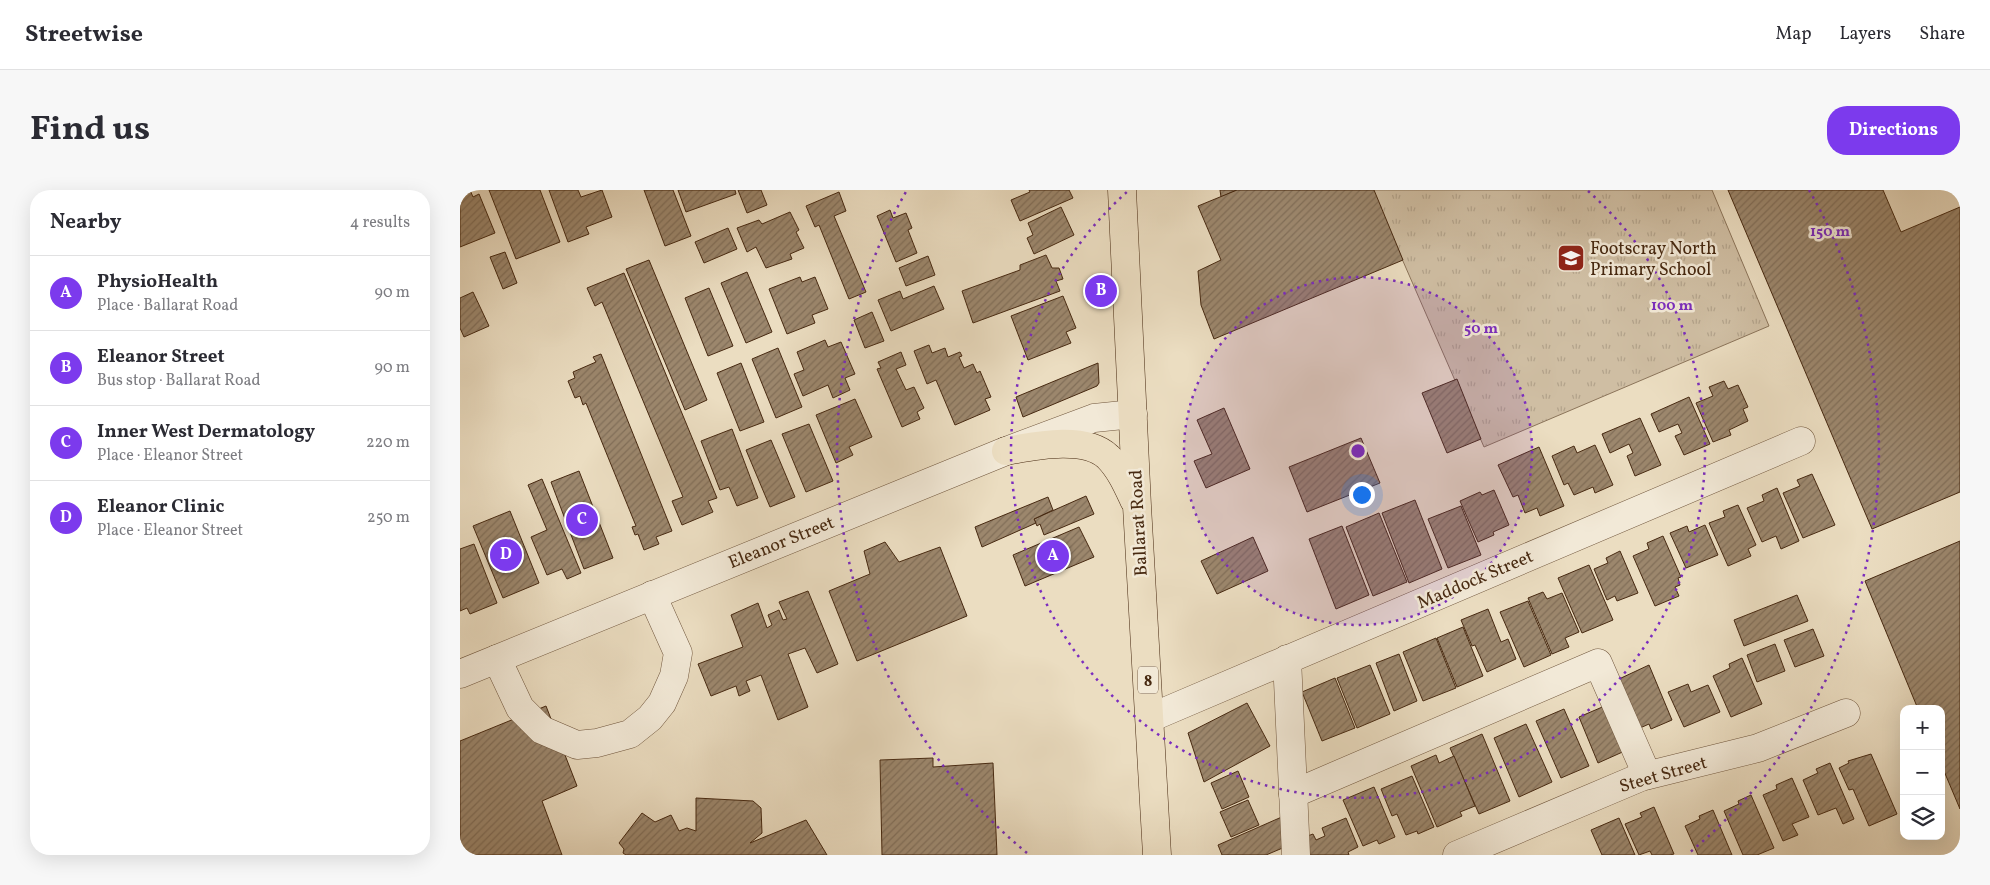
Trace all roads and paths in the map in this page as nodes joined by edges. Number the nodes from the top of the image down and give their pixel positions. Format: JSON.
{"nodes":[{"id":1,"x":1122,"y":190,"type":"edge"},
{"id":2,"x":1133,"y":414,"type":"junction"},
{"id":3,"x":1801,"y":441,"type":"dead end"},
{"id":4,"x":1006,"y":451,"type":"junction"},
{"id":5,"x":1137,"y":506,"type":"junction"},
{"id":6,"x":652,"y":595,"type":"junction"},
{"id":7,"x":1287,"y":658,"type":"junction"},
{"id":8,"x":497,"y":659,"type":"junction"},
{"id":9,"x":460,"y":674,"type":"edge"},
{"id":10,"x":1846,"y":713,"type":"dead end"},
{"id":11,"x":1150,"y":718,"type":"junction"},
{"id":12,"x":1647,"y":776,"type":"junction"},
{"id":13,"x":1293,"y":794,"type":"junction"},
{"id":14,"x":1157,"y":855,"type":"edge"},
{"id":15,"x":1296,"y":855,"type":"edge"},
{"id":16,"x":1457,"y":855,"type":"edge"}],
"edges":[{"from":1,"to":2,"type":"highway","name":"Ballarat Road","number":"8"},
{"from":2,"to":4,"type":"street","name":"Eleanor Street"},
{"from":2,"to":5,"type":"highway","name":"Ballarat Road","number":"8"},
{"from":3,"to":7,"type":"street","name":"Maddock Street"},
{"from":4,"to":5,"type":"highway"},
{"from":4,"to":6,"type":"street","name":"Eleanor Street"},
{"from":5,"to":11,"type":"highway","name":"Ballarat Road","number":"8"},
{"from":6,"to":8,"type":"street","name":"Eleanor Street"},
{"from":6,"to":8,"type":"street"},
{"from":7,"to":11,"type":"street","name":"Maddock Street"},
{"from":7,"to":13,"type":"street"},
{"from":8,"to":9,"type":"street","name":"Eleanor Street"},
{"from":10,"to":12,"type":"street","name":"Steet Street"},
{"from":11,"to":14,"type":"highway","name":"Ballarat Road","number":"8"},
{"from":12,"to":13,"type":"street"},
{"from":12,"to":16,"type":"street","name":"Steet Street"},
{"from":13,"to":15,"type":"street"}]}
